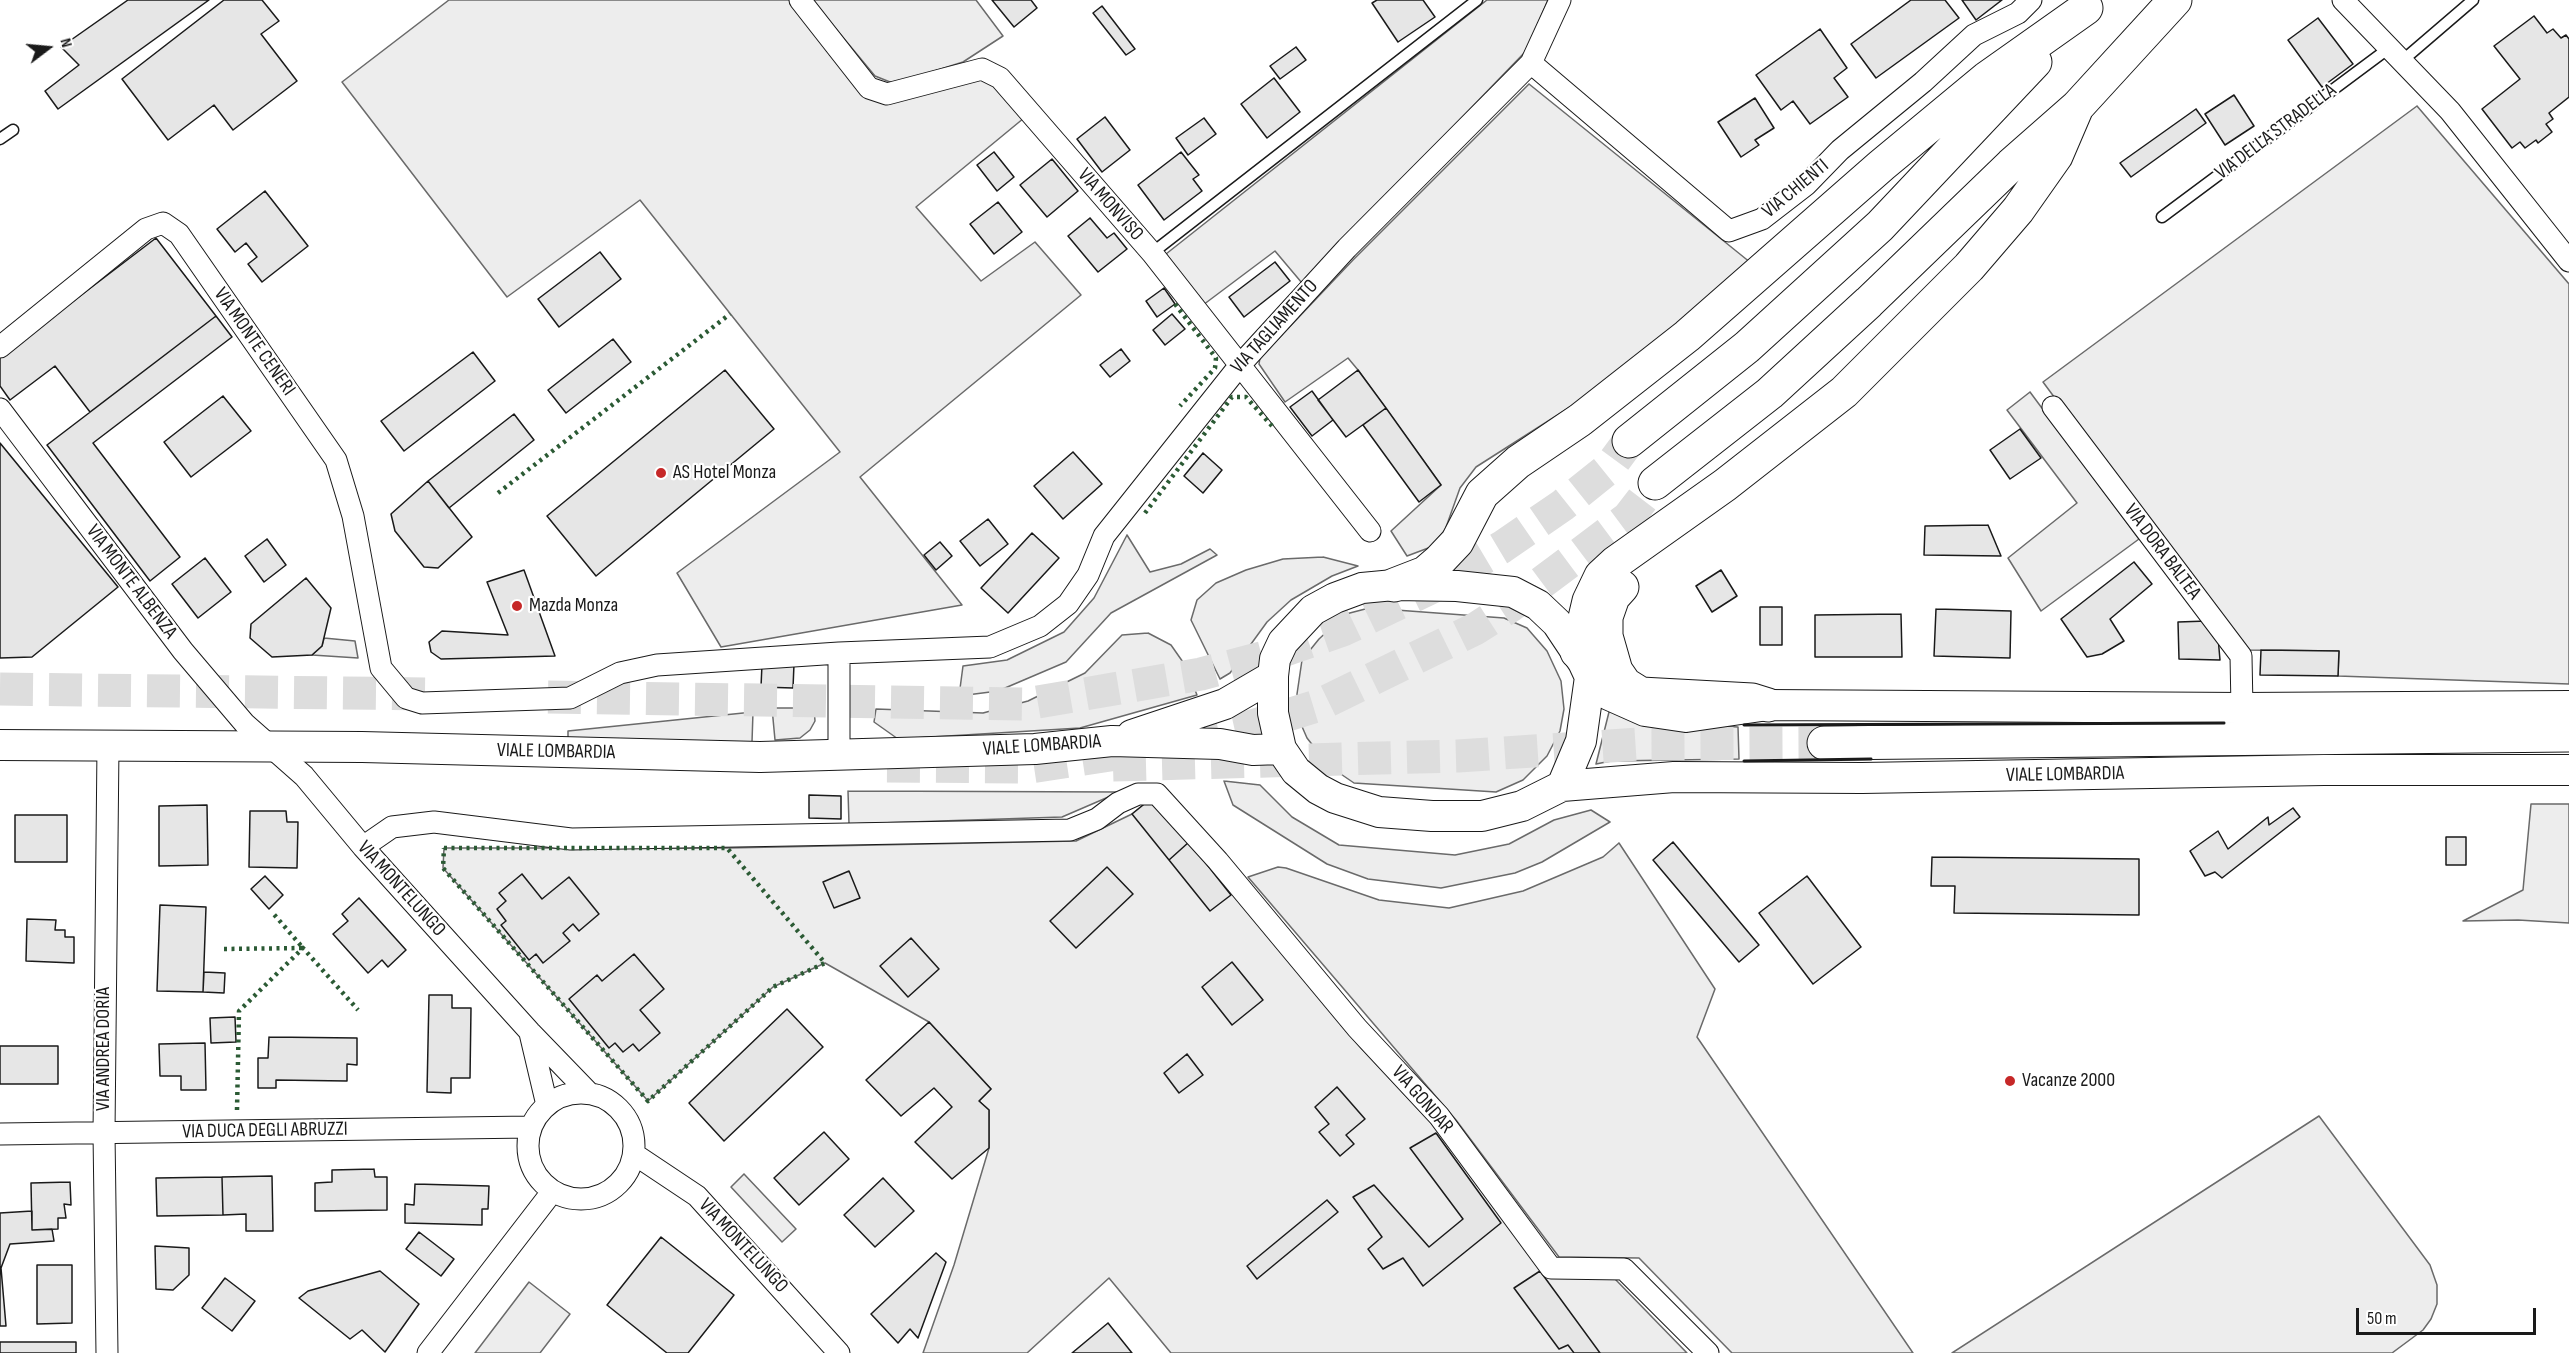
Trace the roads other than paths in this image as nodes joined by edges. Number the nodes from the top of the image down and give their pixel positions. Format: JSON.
{"nodes":[{"id":1,"x":800,"y":0,"type":"edge"},
{"id":2,"x":1476,"y":0,"type":"edge"},
{"id":3,"x":1560,"y":0,"type":"edge"},
{"id":4,"x":2031,"y":0,"type":"edge"},
{"id":5,"x":2175,"y":0,"type":"edge"},
{"id":6,"x":2343,"y":0,"type":"edge"},
{"id":7,"x":2473,"y":0,"type":"edge"},
{"id":8,"x":2091,"y":4,"type":"edge"},
{"id":9,"x":2396,"y":55,"type":"junction"},
{"id":10,"x":1531,"y":63,"type":"junction"},
{"id":11,"x":2077,"y":107,"type":"junction"},
{"id":12,"x":13,"y":130,"type":"dead end"},
{"id":13,"x":0,"y":140,"type":"edge"},
{"id":14,"x":2162,"y":217,"type":"dead end"},
{"id":15,"x":1152,"y":253,"type":"junction"},
{"id":16,"x":2569,"y":261,"type":"edge"},
{"id":17,"x":0,"y":347,"type":"edge"},
{"id":18,"x":1240,"y":365,"type":"junction"},
{"id":19,"x":1844,"y":392,"type":"junction"},
{"id":20,"x":2053,"y":406,"type":"dead end"},
{"id":21,"x":0,"y":409,"type":"edge"},
{"id":22,"x":1629,"y":441,"type":"tunnel mouth"},
{"id":23,"x":1655,"y":483,"type":"tunnel mouth"},
{"id":24,"x":1370,"y":531,"type":"dead end"},
{"id":25,"x":1394,"y":585,"type":"junction"},
{"id":26,"x":839,"y":653,"type":"junction"},
{"id":27,"x":1583,"y":664,"type":"junction"},
{"id":28,"x":1273,"y":676,"type":"junction"},
{"id":29,"x":1768,"y":705,"type":"junction"},
{"id":30,"x":2569,"y":706,"type":"edge"},
{"id":31,"x":2242,"y":708,"type":"junction"},
{"id":32,"x":2569,"y":735,"type":"edge"},
{"id":33,"x":1112,"y":741,"type":"junction"},
{"id":34,"x":1824,"y":743,"type":"tunnel mouth"},
{"id":35,"x":0,"y":746,"type":"edge"},
{"id":36,"x":108,"y":746,"type":"junction"},
{"id":37,"x":271,"y":747,"type":"junction"},
{"id":38,"x":1281,"y":749,"type":"junction"},
{"id":39,"x":839,"y":755,"type":"junction"},
{"id":40,"x":2569,"y":770,"type":"edge"},
{"id":41,"x":1562,"y":786,"type":"junction"},
{"id":42,"x":363,"y":847,"type":"junction"},
{"id":43,"x":530,"y":1032,"type":"junction"},
{"id":44,"x":589,"y":1093,"type":"junction"},
{"id":45,"x":547,"y":1105,"type":"junction"},
{"id":46,"x":531,"y":1127,"type":"junction"},
{"id":47,"x":104,"y":1133,"type":"junction"},
{"id":48,"x":0,"y":1134,"type":"edge"},
{"id":49,"x":634,"y":1154,"type":"junction"},
{"id":50,"x":552,"y":1192,"type":"junction"},
{"id":51,"x":107,"y":1353,"type":"edge"},
{"id":52,"x":428,"y":1353,"type":"edge"},
{"id":53,"x":839,"y":1353,"type":"edge"},
{"id":54,"x":1708,"y":1353,"type":"edge"}],
"edges":[{"from":1,"to":15,"type":"street","name":"VIA MONVISO"},
{"from":2,"to":15,"type":"lane"},
{"from":3,"to":10,"type":"street","name":"VIA TAGLIAMENTO"},
{"from":4,"to":10,"type":"street","name":"VIA CHIENTI"},
{"from":5,"to":11,"type":"highway"},
{"from":6,"to":9,"type":"street"},
{"from":7,"to":9,"type":"lane","name":"VIA DELLA STRADELLA"},
{"from":8,"to":22,"type":"highway"},
{"from":8,"to":25,"type":"highway"},
{"from":9,"to":14,"type":"lane","name":"VIA DELLA STRADELLA"},
{"from":9,"to":16,"type":"street"},
{"from":10,"to":18,"type":"street","name":"VIA TAGLIAMENTO"},
{"from":11,"to":19,"type":"highway"},
{"from":11,"to":23,"type":"highway"},
{"from":12,"to":13,"type":"lane"},
{"from":15,"to":18,"type":"street","name":"VIA MONVISO"},
{"from":17,"to":26,"type":"street","name":"VIA MONTE CENERI"},
{"from":18,"to":24,"type":"street","name":"VIA MONVISO"},
{"from":18,"to":26,"type":"street","name":"VIA TAGLIAMENTO"},
{"from":19,"to":27,"type":"highway"},
{"from":19,"to":29,"type":"highway"},
{"from":20,"to":31,"type":"street","name":"VIA DORA BALTEA"},
{"from":21,"to":37,"type":"street","name":"VIA MONTE ALBENZA"},
{"from":25,"to":27,"type":"main road"},
{"from":25,"to":28,"type":"main road"},
{"from":26,"to":39,"type":"street"},
{"from":27,"to":29,"type":"main road"},
{"from":27,"to":41,"type":"main road"},
{"from":28,"to":33,"type":"main road","name":"VIALE LOMBARDIA"},
{"from":28,"to":38,"type":"main road"},
{"from":29,"to":31,"type":"main road"},
{"from":30,"to":31,"type":"main road"},
{"from":32,"to":34,"type":"highway"},
{"from":33,"to":38,"type":"main road","name":"VIALE LOMBARDIA"},
{"from":33,"to":39,"type":"main road","name":"VIALE LOMBARDIA"},
{"from":35,"to":36,"type":"main road","name":"VIALE LOMBARDIA"},
{"from":36,"to":37,"type":"main road","name":"VIALE LOMBARDIA"},
{"from":36,"to":47,"type":"street","name":"VIA ANDREA DORIA"},
{"from":37,"to":39,"type":"main road","name":"VIALE LOMBARDIA"},
{"from":37,"to":42,"type":"street","name":"VIA MONTELUNGO"},
{"from":38,"to":41,"type":"main road"},
{"from":40,"to":41,"type":"main road","name":"VIALE LOMBARDIA"},
{"from":42,"to":43,"type":"street","name":"VIA MONTELUNGO"},
{"from":42,"to":54,"type":"street","name":"VIA GONDAR"},
{"from":43,"to":44,"type":"street","name":"VIA MONTELUNGO"},
{"from":43,"to":45,"type":"street","name":"VIA MONTELUNGO"},
{"from":44,"to":45,"type":"street"},
{"from":44,"to":49,"type":"street","name":"VIA MONTELUNGO"},
{"from":45,"to":46,"type":"street"},
{"from":46,"to":47,"type":"street","name":"VIA DUCA DEGLI ABRUZZI"},
{"from":46,"to":50,"type":"street"},
{"from":47,"to":48,"type":"street","name":"VIA DUCA DEGLI ABRUZZI"},
{"from":47,"to":51,"type":"street","name":"VIA ANDREA DORIA"},
{"from":49,"to":50,"type":"street"},
{"from":49,"to":53,"type":"street","name":"VIA MONTELUNGO"},
{"from":50,"to":52,"type":"street"}]}
